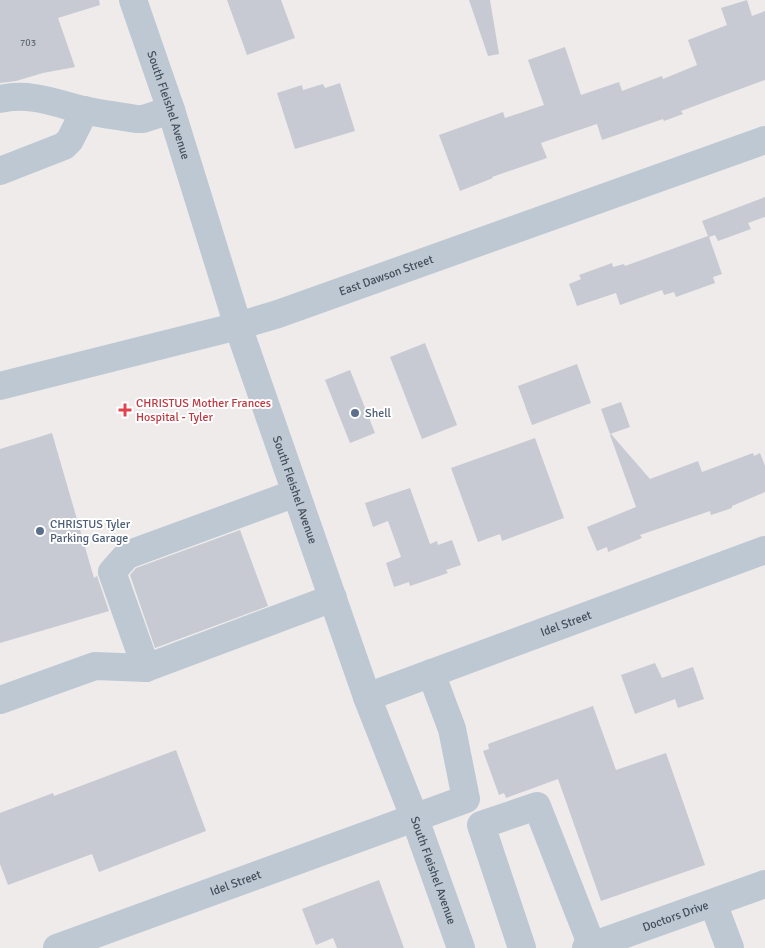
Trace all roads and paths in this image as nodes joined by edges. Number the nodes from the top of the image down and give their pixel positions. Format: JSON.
{"nodes":[{"id":1,"x":133,"y":0,"type":"edge"},
{"id":2,"x":0,"y":99,"type":"edge"},
{"id":3,"x":85,"y":110,"type":"junction"},
{"id":4,"x":171,"y":110,"type":"junction"},
{"id":5,"x":765,"y":140,"type":"edge"},
{"id":6,"x":0,"y":171,"type":"edge"},
{"id":7,"x":238,"y":326,"type":"junction"},
{"id":8,"x":0,"y":386,"type":"edge"},
{"id":9,"x":296,"y":493,"type":"junction"},
{"id":10,"x":765,"y":550,"type":"edge"},
{"id":11,"x":333,"y":598,"type":"junction"},
{"id":12,"x":146,"y":668,"type":"junction"},
{"id":13,"x":431,"y":673,"type":"junction"},
{"id":14,"x":367,"y":697,"type":"junction"},
{"id":15,"x":0,"y":700,"type":"edge"},
{"id":16,"x":466,"y":799,"type":"junction"},
{"id":17,"x":415,"y":819,"type":"junction"},
{"id":18,"x":481,"y":825,"type":"junction"},
{"id":19,"x":765,"y":884,"type":"edge"},
{"id":20,"x":713,"y":903,"type":"junction"},
{"id":21,"x":589,"y":947,"type":"edge"},
{"id":22,"x":57,"y":948,"type":"edge"},
{"id":23,"x":461,"y":948,"type":"edge"},
{"id":24,"x":522,"y":948,"type":"edge"},
{"id":25,"x":730,"y":948,"type":"edge"}],
"edges":[{"from":1,"to":4,"type":"street","name":"South Fleishel Avenue"},
{"from":2,"to":3,"type":"street"},
{"from":3,"to":4,"type":"street"},
{"from":3,"to":6,"type":"street"},
{"from":4,"to":7,"type":"street","name":"South Fleishel Avenue"},
{"from":5,"to":7,"type":"street","name":"East Dawson Street"},
{"from":7,"to":8,"type":"street","name":"East Dawson Street"},
{"from":7,"to":9,"type":"street","name":"South Fleishel Avenue"},
{"from":9,"to":11,"type":"street","name":"South Fleishel Avenue"},
{"from":9,"to":12,"type":"street"},
{"from":10,"to":13,"type":"street","name":"Idel Street"},
{"from":11,"to":12,"type":"street"},
{"from":11,"to":14,"type":"street","name":"South Fleishel Avenue"},
{"from":12,"to":15,"type":"street"},
{"from":13,"to":14,"type":"street","name":"Idel Street"},
{"from":13,"to":16,"type":"street"},
{"from":14,"to":17,"type":"street","name":"South Fleishel Avenue"},
{"from":16,"to":17,"type":"street","name":"Idel Street"},
{"from":16,"to":18,"type":"street"},
{"from":17,"to":22,"type":"street","name":"Idel Street"},
{"from":17,"to":23,"type":"street","name":"South Fleishel Avenue"},
{"from":18,"to":21,"type":"street"},
{"from":18,"to":24,"type":"street"},
{"from":19,"to":20,"type":"street","name":"Doctors Drive"},
{"from":20,"to":21,"type":"street","name":"Doctors Drive"},
{"from":20,"to":25,"type":"street"}]}
